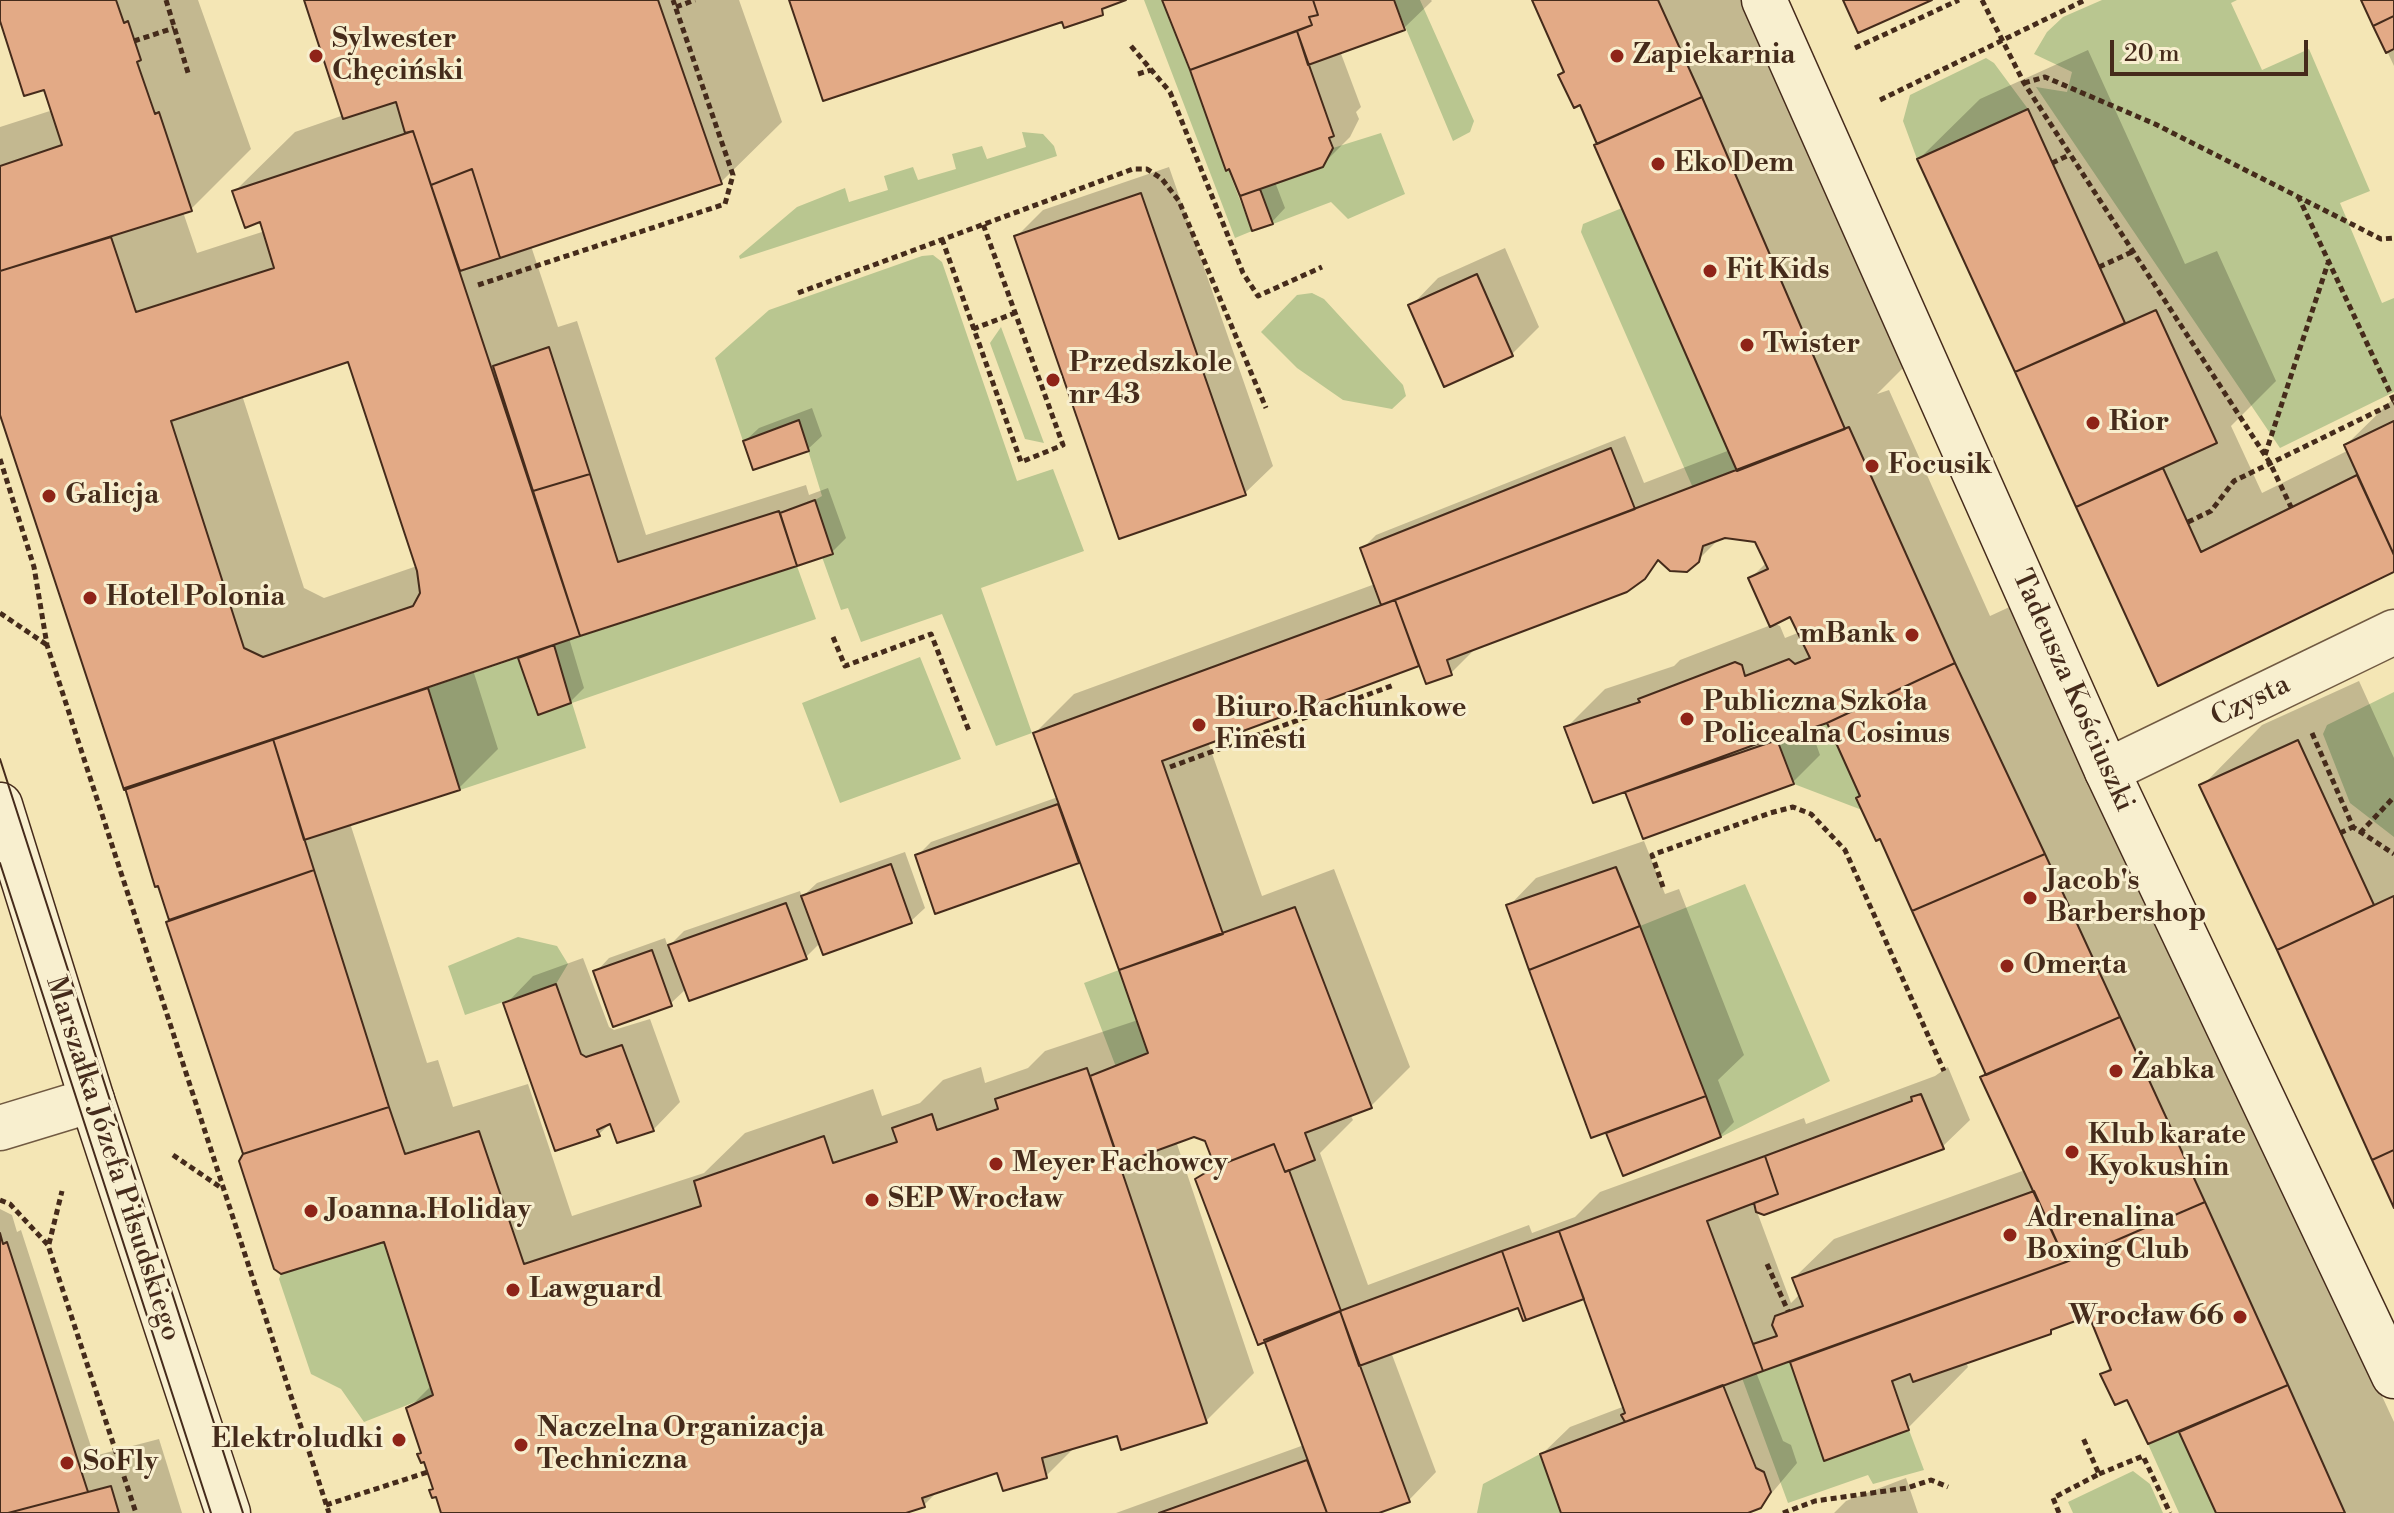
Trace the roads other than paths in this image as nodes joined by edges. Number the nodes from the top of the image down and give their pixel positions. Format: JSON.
{"nodes":[{"id":1,"x":1764,"y":0,"type":"edge"},
{"id":2,"x":2394,"y":632,"type":"edge"},
{"id":3,"x":2107,"y":771,"type":"junction"},
{"id":4,"x":0,"y":805,"type":"edge"},
{"id":5,"x":92,"y":1100,"type":"junction"},
{"id":6,"x":0,"y":1128,"type":"edge"},
{"id":7,"x":2394,"y":1376,"type":"edge"},
{"id":8,"x":228,"y":1513,"type":"edge"}],
"edges":[{"from":1,"to":3,"type":"street","name":"Tadeusza Kościuszki"},
{"from":2,"to":3,"type":"street","name":"Czysta"},
{"from":3,"to":7,"type":"street","name":"Tadeusza Kościuszki"},
{"from":4,"to":5,"type":"street","name":"Marszałka Józefa Piłsudskiego"},
{"from":5,"to":6,"type":"street"},
{"from":5,"to":8,"type":"street","name":"Marszałka Józefa Piłsudskiego"}]}
